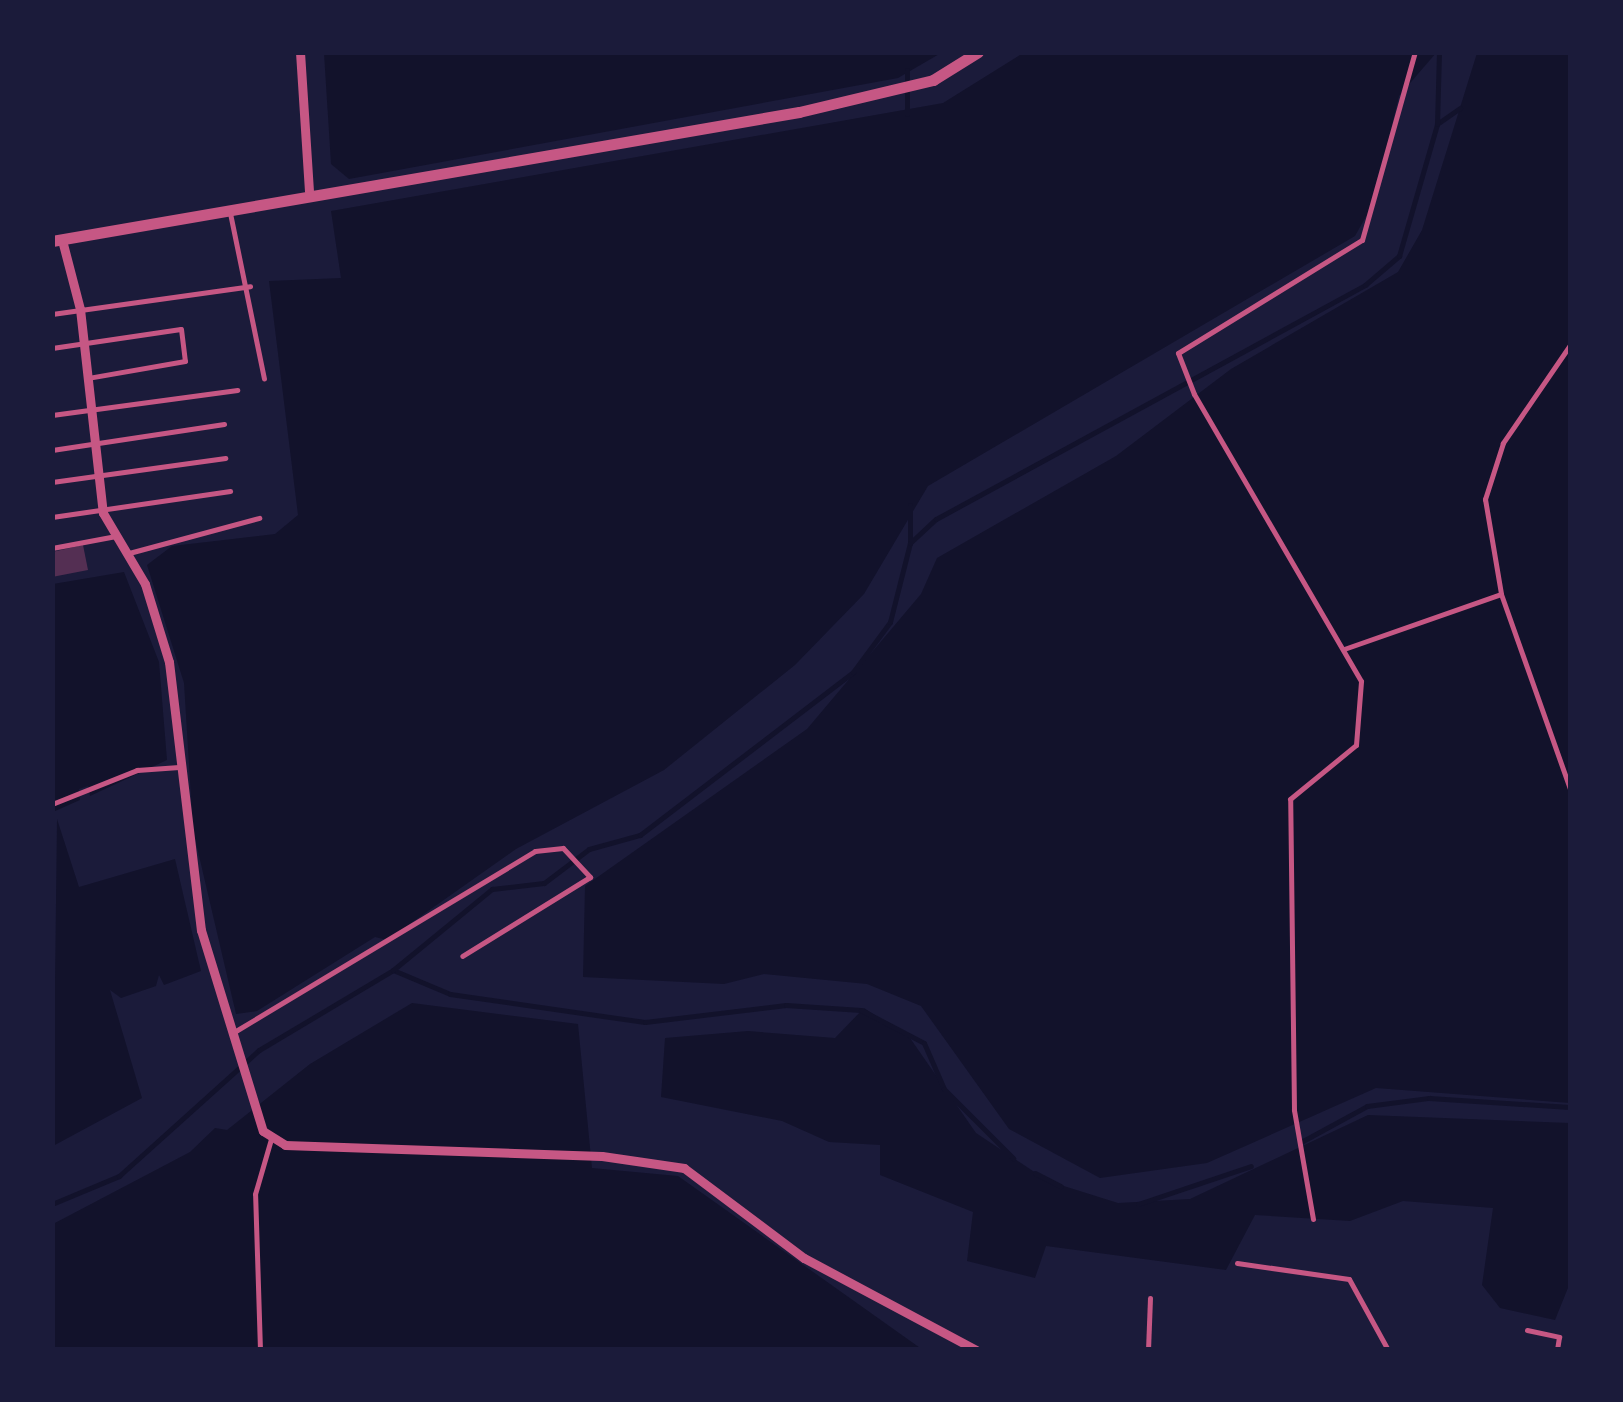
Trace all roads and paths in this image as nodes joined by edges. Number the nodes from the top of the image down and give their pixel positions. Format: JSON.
{"nodes":[{"id":1,"x":300,"y":52,"type":"edge"},
{"id":2,"x":978,"y":52,"type":"edge"},
{"id":3,"x":1415,"y":52,"type":"edge"},
{"id":4,"x":309,"y":191,"type":"junction"},
{"id":5,"x":230,"y":211,"type":"junction"},
{"id":6,"x":57,"y":241,"type":"edge"},
{"id":7,"x":250,"y":286,"type":"junction"},
{"id":8,"x":80,"y":308,"type":"junction"},
{"id":9,"x":52,"y":314,"type":"edge"},
{"id":10,"x":84,"y":344,"type":"junction"},
{"id":11,"x":1570,"y":344,"type":"edge"},
{"id":12,"x":52,"y":348,"type":"edge"},
{"id":13,"x":88,"y":378,"type":"junction"},
{"id":14,"x":264,"y":378,"type":"dead end"},
{"id":15,"x":236,"y":390,"type":"dead end"},
{"id":16,"x":92,"y":409,"type":"junction"},
{"id":17,"x":52,"y":415,"type":"edge"},
{"id":18,"x":224,"y":424,"type":"dead end"},
{"id":19,"x":95,"y":443,"type":"junction"},
{"id":20,"x":52,"y":450,"type":"edge"},
{"id":21,"x":225,"y":458,"type":"dead end"},
{"id":22,"x":97,"y":476,"type":"junction"},
{"id":23,"x":52,"y":482,"type":"edge"},
{"id":24,"x":230,"y":491,"type":"dead end"},
{"id":25,"x":102,"y":510,"type":"junction"},
{"id":26,"x":52,"y":517,"type":"edge"},
{"id":27,"x":259,"y":518,"type":"dead end"},
{"id":28,"x":116,"y":536,"type":"junction"},
{"id":29,"x":52,"y":548,"type":"edge"},
{"id":30,"x":126,"y":554,"type":"junction"},
{"id":31,"x":1500,"y":594,"type":"junction"},
{"id":32,"x":1344,"y":649,"type":"junction"},
{"id":33,"x":180,"y":767,"type":"junction"},
{"id":34,"x":1570,"y":789,"type":"edge"},
{"id":35,"x":52,"y":804,"type":"edge"},
{"id":36,"x":462,"y":956,"type":"dead end"},
{"id":37,"x":234,"y":1037,"type":"junction"},
{"id":38,"x":271,"y":1138,"type":"junction"},
{"id":39,"x":1313,"y":1219,"type":"dead end"},
{"id":40,"x":1237,"y":1263,"type":"dead end"},
{"id":41,"x":1150,"y":1298,"type":"dead end"},
{"id":42,"x":1527,"y":1330,"type":"dead end"},
{"id":43,"x":260,"y":1350,"type":"edge"},
{"id":44,"x":976,"y":1350,"type":"edge"},
{"id":45,"x":1148,"y":1350,"type":"edge"},
{"id":46,"x":1388,"y":1350,"type":"edge"},
{"id":47,"x":1557,"y":1350,"type":"edge"}],
"edges":[{"from":1,"to":4,"type":"street"},
{"from":2,"to":4,"type":"street"},
{"from":3,"to":32,"type":"lane"},
{"from":4,"to":5,"type":"street"},
{"from":5,"to":6,"type":"street"},
{"from":5,"to":7,"type":"lane"},
{"from":6,"to":8,"type":"street"},
{"from":7,"to":8,"type":"lane"},
{"from":7,"to":14,"type":"lane"},
{"from":8,"to":9,"type":"lane"},
{"from":8,"to":10,"type":"street"},
{"from":10,"to":12,"type":"lane"},
{"from":10,"to":13,"type":"street"},
{"from":10,"to":13,"type":"lane"},
{"from":11,"to":31,"type":"lane"},
{"from":13,"to":16,"type":"street"},
{"from":15,"to":16,"type":"lane"},
{"from":16,"to":17,"type":"lane"},
{"from":16,"to":19,"type":"street"},
{"from":18,"to":19,"type":"lane"},
{"from":19,"to":20,"type":"lane"},
{"from":19,"to":22,"type":"street"},
{"from":21,"to":22,"type":"lane"},
{"from":22,"to":23,"type":"lane"},
{"from":22,"to":25,"type":"street"},
{"from":24,"to":25,"type":"lane"},
{"from":25,"to":26,"type":"lane"},
{"from":25,"to":28,"type":"street"},
{"from":27,"to":30,"type":"lane"},
{"from":28,"to":29,"type":"lane"},
{"from":28,"to":30,"type":"street"},
{"from":30,"to":33,"type":"street"},
{"from":31,"to":32,"type":"lane"},
{"from":31,"to":34,"type":"lane"},
{"from":32,"to":39,"type":"lane"},
{"from":33,"to":35,"type":"lane"},
{"from":33,"to":37,"type":"street"},
{"from":36,"to":37,"type":"lane"},
{"from":37,"to":38,"type":"street"},
{"from":38,"to":43,"type":"lane"},
{"from":38,"to":44,"type":"street"},
{"from":40,"to":46,"type":"lane"},
{"from":41,"to":45,"type":"lane"},
{"from":42,"to":47,"type":"lane"}]}
